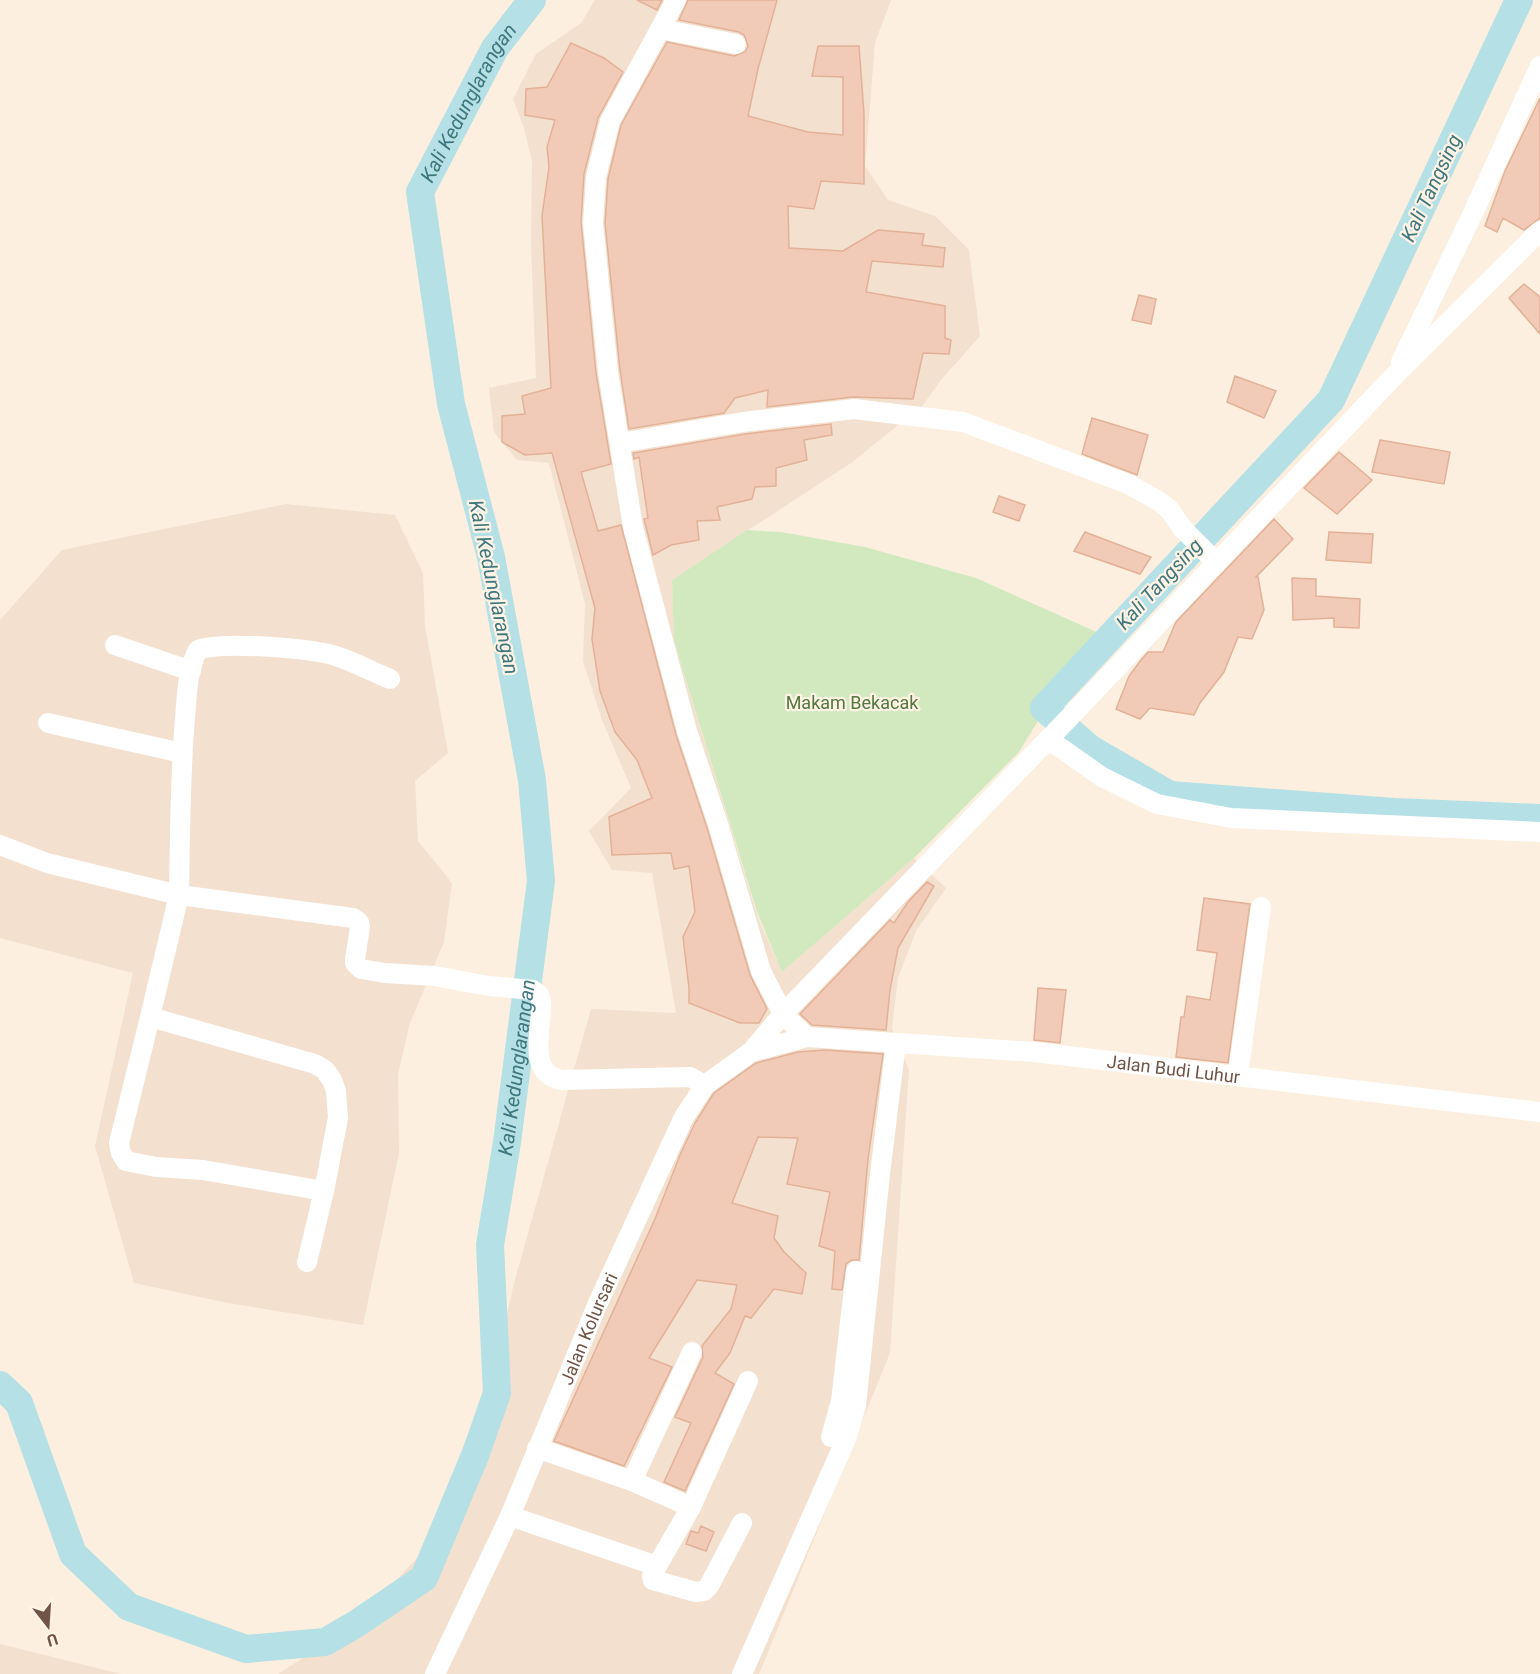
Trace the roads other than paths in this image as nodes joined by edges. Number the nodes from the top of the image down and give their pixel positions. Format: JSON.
{"nodes":[{"id":1,"x":676,"y":0,"type":"edge"},
{"id":2,"x":661,"y":29,"type":"junction"},
{"id":3,"x":736,"y":44,"type":"dead end"},
{"id":4,"x":1540,"y":66,"type":"edge"},
{"id":5,"x":1540,"y":231,"type":"edge"},
{"id":6,"x":1395,"y":375,"type":"junction"},
{"id":7,"x":620,"y":443,"type":"junction"},
{"id":8,"x":1211,"y":558,"type":"junction"},
{"id":9,"x":115,"y":645,"type":"dead end"},
{"id":10,"x":191,"y":671,"type":"junction"},
{"id":11,"x":390,"y":679,"type":"dead end"},
{"id":12,"x":48,"y":723,"type":"dead end"},
{"id":13,"x":1050,"y":737,"type":"junction"},
{"id":14,"x":182,"y":753,"type":"junction"},
{"id":15,"x":1540,"y":832,"type":"edge"},
{"id":16,"x":0,"y":845,"type":"edge"},
{"id":17,"x":179,"y":895,"type":"junction"},
{"id":18,"x":1261,"y":907,"type":"dead end"},
{"id":19,"x":783,"y":1014,"type":"junction"},
{"id":20,"x":150,"y":1017,"type":"junction"},
{"id":21,"x":807,"y":1037,"type":"junction"},
{"id":22,"x":896,"y":1042,"type":"junction"},
{"id":23,"x":751,"y":1052,"type":"junction"},
{"id":24,"x":1238,"y":1076,"type":"junction"},
{"id":25,"x":705,"y":1085,"type":"junction"},
{"id":26,"x":1540,"y":1112,"type":"edge"},
{"id":27,"x":324,"y":1191,"type":"junction"},
{"id":28,"x":307,"y":1262,"type":"dead end"},
{"id":29,"x":856,"y":1271,"type":"dead end"},
{"id":30,"x":692,"y":1352,"type":"dead end"},
{"id":31,"x":853,"y":1362,"type":"junction"},
{"id":32,"x":748,"y":1381,"type":"dead end"},
{"id":33,"x":831,"y":1437,"type":"dead end"},
{"id":34,"x":537,"y":1448,"type":"junction"},
{"id":35,"x":632,"y":1481,"type":"junction"},
{"id":36,"x":691,"y":1507,"type":"junction"},
{"id":37,"x":510,"y":1516,"type":"junction"},
{"id":38,"x":742,"y":1523,"type":"dead end"},
{"id":39,"x":657,"y":1566,"type":"junction"},
{"id":40,"x":435,"y":1674,"type":"edge"},
{"id":41,"x":742,"y":1674,"type":"edge"}],
"edges":[{"from":1,"to":2,"type":"street"},
{"from":2,"to":3,"type":"street"},
{"from":2,"to":7,"type":"street"},
{"from":4,"to":6,"type":"street"},
{"from":5,"to":6,"type":"street","name":"Jalan Kolursari"},
{"from":6,"to":8,"type":"street","name":"Jalan Kolursari"},
{"from":7,"to":8,"type":"street"},
{"from":7,"to":19,"type":"street"},
{"from":8,"to":13,"type":"street","name":"Jalan Kolursari"},
{"from":9,"to":10,"type":"street"},
{"from":10,"to":11,"type":"street"},
{"from":10,"to":14,"type":"street"},
{"from":12,"to":14,"type":"street"},
{"from":13,"to":15,"type":"street"},
{"from":13,"to":19,"type":"street","name":"Jalan Kolursari"},
{"from":14,"to":17,"type":"street"},
{"from":16,"to":17,"type":"street"},
{"from":17,"to":20,"type":"street"},
{"from":17,"to":25,"type":"street"},
{"from":18,"to":24,"type":"street"},
{"from":19,"to":21,"type":"street"},
{"from":19,"to":23,"type":"street","name":"Jalan Kolursari"},
{"from":20,"to":27,"type":"street"},
{"from":20,"to":27,"type":"street"},
{"from":21,"to":22,"type":"street","name":"Jalan Budi Luhur"},
{"from":21,"to":23,"type":"street","name":"Jalan Budi Luhur"},
{"from":22,"to":24,"type":"street","name":"Jalan Budi Luhur"},
{"from":22,"to":31,"type":"street"},
{"from":23,"to":25,"type":"street","name":"Jalan Kolursari"},
{"from":24,"to":26,"type":"street","name":"Jalan Budi Luhur"},
{"from":25,"to":34,"type":"street","name":"Jalan Kolursari"},
{"from":27,"to":28,"type":"street"},
{"from":29,"to":31,"type":"street"},
{"from":30,"to":35,"type":"street"},
{"from":31,"to":33,"type":"street"},
{"from":31,"to":41,"type":"street"},
{"from":32,"to":36,"type":"street"},
{"from":34,"to":35,"type":"street"},
{"from":34,"to":37,"type":"street","name":"Jalan Kolursari"},
{"from":35,"to":36,"type":"street"},
{"from":36,"to":39,"type":"street"},
{"from":37,"to":39,"type":"street"},
{"from":37,"to":40,"type":"street","name":"Jalan Kolursari"},
{"from":38,"to":39,"type":"street"}]}
